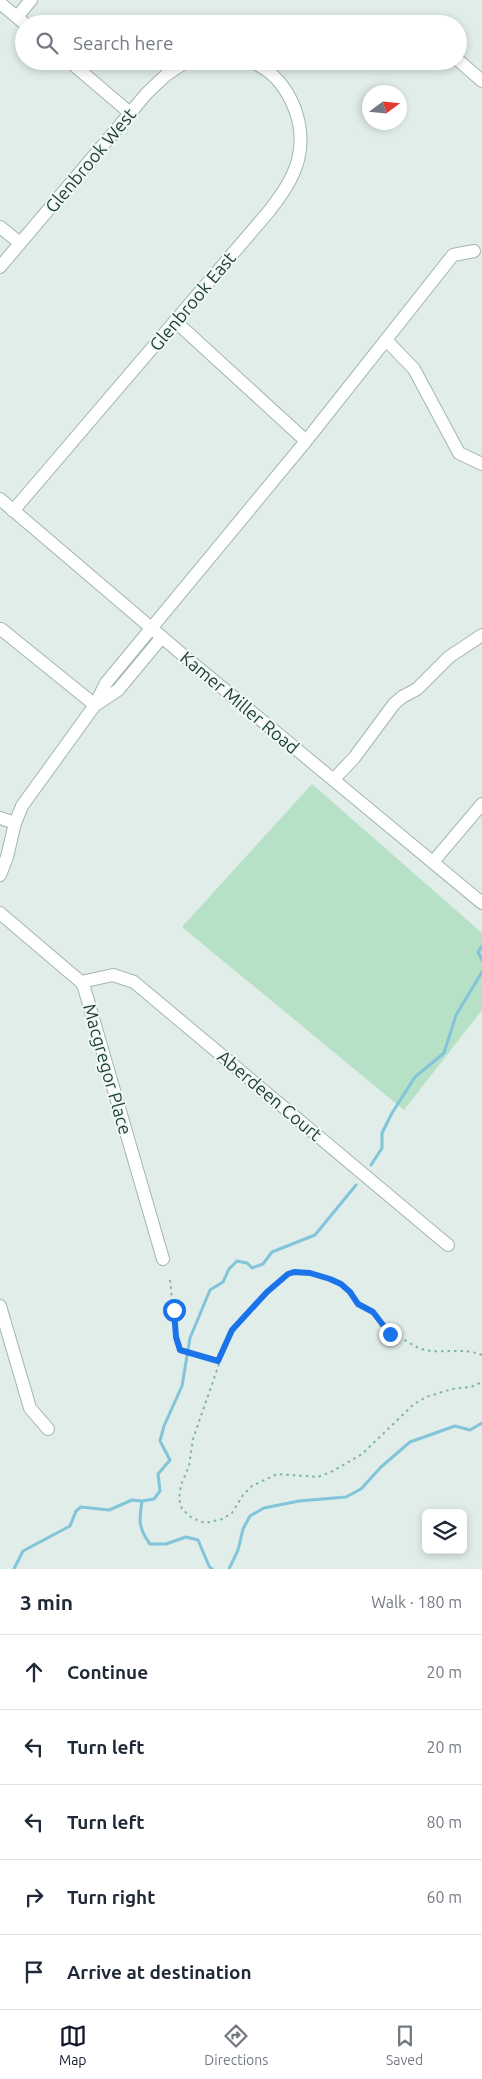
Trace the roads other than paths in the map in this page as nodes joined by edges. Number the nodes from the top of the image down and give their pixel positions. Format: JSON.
{"nodes":[{"id":1,"x":31,"y":0,"type":"edge"},
{"id":2,"x":0,"y":3,"type":"edge"},
{"id":3,"x":15,"y":15,"type":"edge"},
{"id":4,"x":24,"y":15,"type":"edge"},
{"id":5,"x":467,"y":68,"type":"edge"},
{"id":6,"x":80,"y":70,"type":"edge"},
{"id":7,"x":172,"y":70,"type":"edge"},
{"id":8,"x":265,"y":70,"type":"edge"},
{"id":9,"x":482,"y":81,"type":"edge"},
{"id":10,"x":130,"y":112,"type":"junction"},
{"id":11,"x":0,"y":226,"type":"edge"},
{"id":12,"x":20,"y":243,"type":"junction"},
{"id":13,"x":474,"y":251,"type":"dead end"},
{"id":14,"x":0,"y":267,"type":"edge"},
{"id":15,"x":175,"y":320,"type":"junction"},
{"id":16,"x":386,"y":340,"type":"junction"},
{"id":17,"x":306,"y":441,"type":"junction"},
{"id":18,"x":482,"y":464,"type":"edge"},
{"id":19,"x":0,"y":499,"type":"edge"},
{"id":20,"x":13,"y":511,"type":"junction"},
{"id":21,"x":150,"y":627,"type":"junction"},
{"id":22,"x":2,"y":629,"type":"dead end"},
{"id":23,"x":482,"y":635,"type":"edge"},
{"id":24,"x":162,"y":637,"type":"junction"},
{"id":25,"x":94,"y":705,"type":"junction"},
{"id":26,"x":334,"y":780,"type":"junction"},
{"id":27,"x":482,"y":804,"type":"edge"},
{"id":28,"x":0,"y":818,"type":"edge"},
{"id":29,"x":15,"y":823,"type":"junction"},
{"id":30,"x":433,"y":862,"type":"junction"},
{"id":31,"x":0,"y":875,"type":"edge"},
{"id":32,"x":482,"y":904,"type":"edge"},
{"id":33,"x":0,"y":913,"type":"edge"},
{"id":34,"x":81,"y":982,"type":"junction"},
{"id":35,"x":448,"y":1245,"type":"dead end"},
{"id":36,"x":163,"y":1259,"type":"dead end"},
{"id":37,"x":0,"y":1306,"type":"edge"},
{"id":38,"x":48,"y":1429,"type":"dead end"}],
"edges":[{"from":1,"to":4,"type":"street"},
{"from":2,"to":3,"type":"street"},
{"from":5,"to":9,"type":"street"},
{"from":6,"to":10,"type":"street"},
{"from":7,"to":10,"type":"street","name":"Glenbrook West"},
{"from":8,"to":15,"type":"street","name":"Glenbrook East"},
{"from":10,"to":12,"type":"street","name":"Glenbrook West"},
{"from":11,"to":12,"type":"street"},
{"from":12,"to":14,"type":"street","name":"Glenbrook West"},
{"from":13,"to":16,"type":"street"},
{"from":15,"to":17,"type":"street"},
{"from":15,"to":20,"type":"street","name":"Glenbrook East"},
{"from":16,"to":17,"type":"street"},
{"from":16,"to":18,"type":"street"},
{"from":17,"to":21,"type":"street"},
{"from":19,"to":20,"type":"street","name":"Kamer Miller Road"},
{"from":20,"to":21,"type":"street","name":"Kamer Miller Road"},
{"from":21,"to":24,"type":"street","name":"Kamer Miller Road"},
{"from":21,"to":25,"type":"street"},
{"from":22,"to":25,"type":"street"},
{"from":23,"to":26,"type":"street"},
{"from":24,"to":25,"type":"street"},
{"from":24,"to":26,"type":"street","name":"Kamer Miller Road"},
{"from":25,"to":29,"type":"street"},
{"from":26,"to":30,"type":"street","name":"Kamer Miller Road"},
{"from":27,"to":30,"type":"street"},
{"from":28,"to":29,"type":"street"},
{"from":29,"to":31,"type":"street"},
{"from":30,"to":32,"type":"street","name":"Kamer Miller Road"},
{"from":33,"to":34,"type":"street","name":"Macgregor Place"},
{"from":34,"to":35,"type":"street","name":"Aberdeen Court"},
{"from":34,"to":36,"type":"street","name":"Macgregor Place"},
{"from":37,"to":38,"type":"street"}]}
